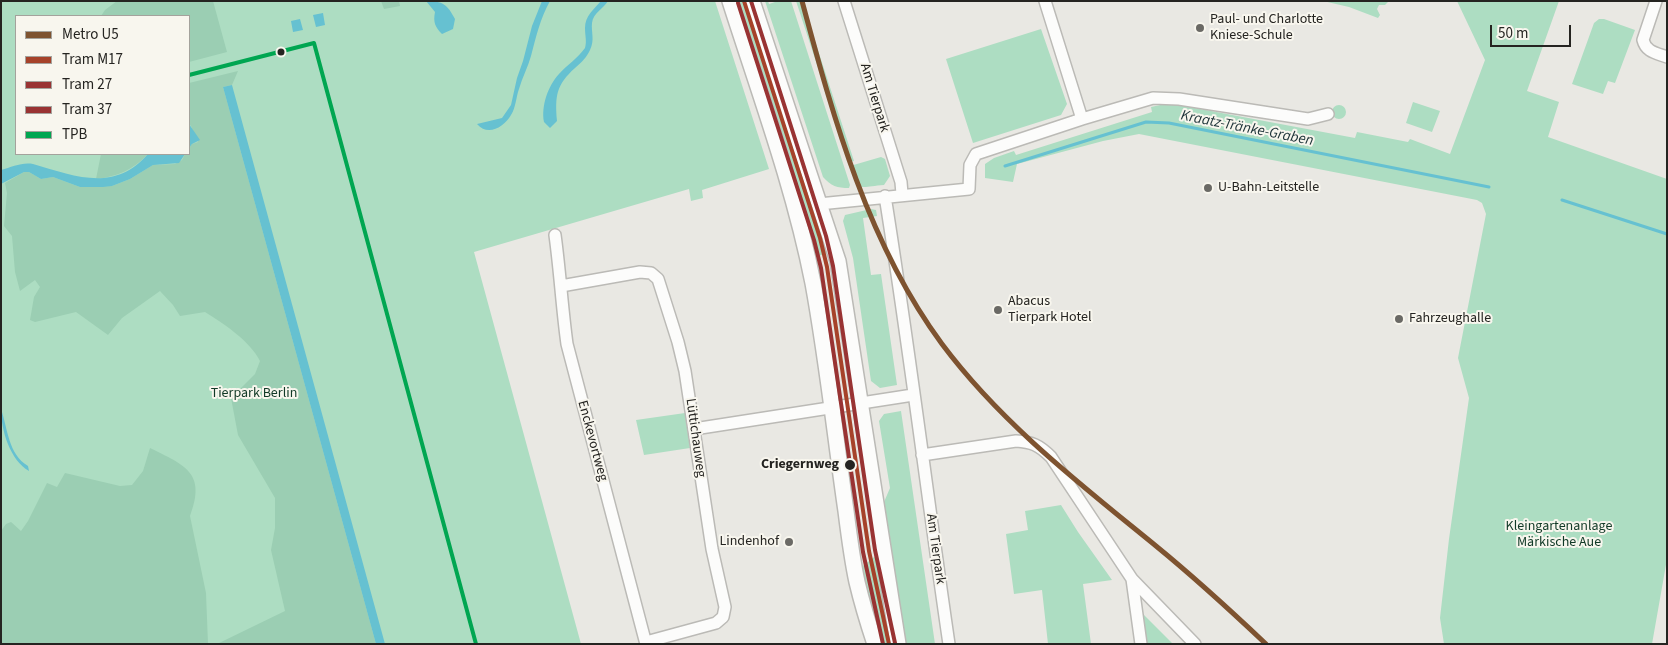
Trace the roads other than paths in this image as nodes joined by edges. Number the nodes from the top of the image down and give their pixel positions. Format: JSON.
{"nodes":[{"id":1,"x":730,"y":1,"type":"edge"},
{"id":2,"x":752,"y":1,"type":"edge"},
{"id":3,"x":844,"y":1,"type":"edge"},
{"id":4,"x":1045,"y":1,"type":"edge"},
{"id":5,"x":1656,"y":1,"type":"edge"},
{"id":6,"x":1667,"y":57,"type":"edge"},
{"id":7,"x":1328,"y":114,"type":"dead end"},
{"id":8,"x":1082,"y":119,"type":"junction"},
{"id":9,"x":902,"y":194,"type":"junction"},
{"id":10,"x":885,"y":196,"type":"junction"},
{"id":11,"x":819,"y":204,"type":"junction"},
{"id":12,"x":555,"y":235,"type":"dead end"},
{"id":13,"x":561,"y":286,"type":"junction"},
{"id":14,"x":913,"y":395,"type":"junction"},
{"id":15,"x":860,"y":404,"type":"junction"},
{"id":16,"x":831,"y":408,"type":"junction"},
{"id":17,"x":694,"y":429,"type":"junction"},
{"id":18,"x":922,"y":455,"type":"junction"},
{"id":19,"x":1132,"y":579,"type":"junction"},
{"id":20,"x":646,"y":643,"type":"edge"},
{"id":21,"x":874,"y":644,"type":"edge"},
{"id":22,"x":898,"y":644,"type":"edge"},
{"id":23,"x":949,"y":644,"type":"edge"},
{"id":24,"x":1141,"y":644,"type":"edge"},
{"id":25,"x":1195,"y":644,"type":"edge"}],
"edges":[{"from":1,"to":16,"type":"main road"},
{"from":2,"to":11,"type":"main road"},
{"from":3,"to":9,"type":"street","name":"Am Tierpark"},
{"from":4,"to":8,"type":"street"},
{"from":5,"to":6,"type":"street"},
{"from":7,"to":8,"type":"street"},
{"from":8,"to":9,"type":"street"},
{"from":9,"to":10,"type":"street"},
{"from":10,"to":11,"type":"street"},
{"from":10,"to":14,"type":"street","name":"Am Tierpark"},
{"from":11,"to":15,"type":"main road"},
{"from":12,"to":13,"type":"street","name":"Enckevortweg"},
{"from":13,"to":17,"type":"street","name":"Lüttichauweg"},
{"from":13,"to":20,"type":"street","name":"Enckevortweg"},
{"from":14,"to":15,"type":"street"},
{"from":14,"to":18,"type":"street","name":"Am Tierpark"},
{"from":15,"to":16,"type":"street"},
{"from":15,"to":22,"type":"main road"},
{"from":16,"to":17,"type":"street"},
{"from":16,"to":21,"type":"main road"},
{"from":17,"to":20,"type":"street","name":"Lüttichauweg"},
{"from":18,"to":19,"type":"street"},
{"from":18,"to":23,"type":"street","name":"Am Tierpark"},
{"from":19,"to":24,"type":"street"},
{"from":19,"to":25,"type":"street"}]}
